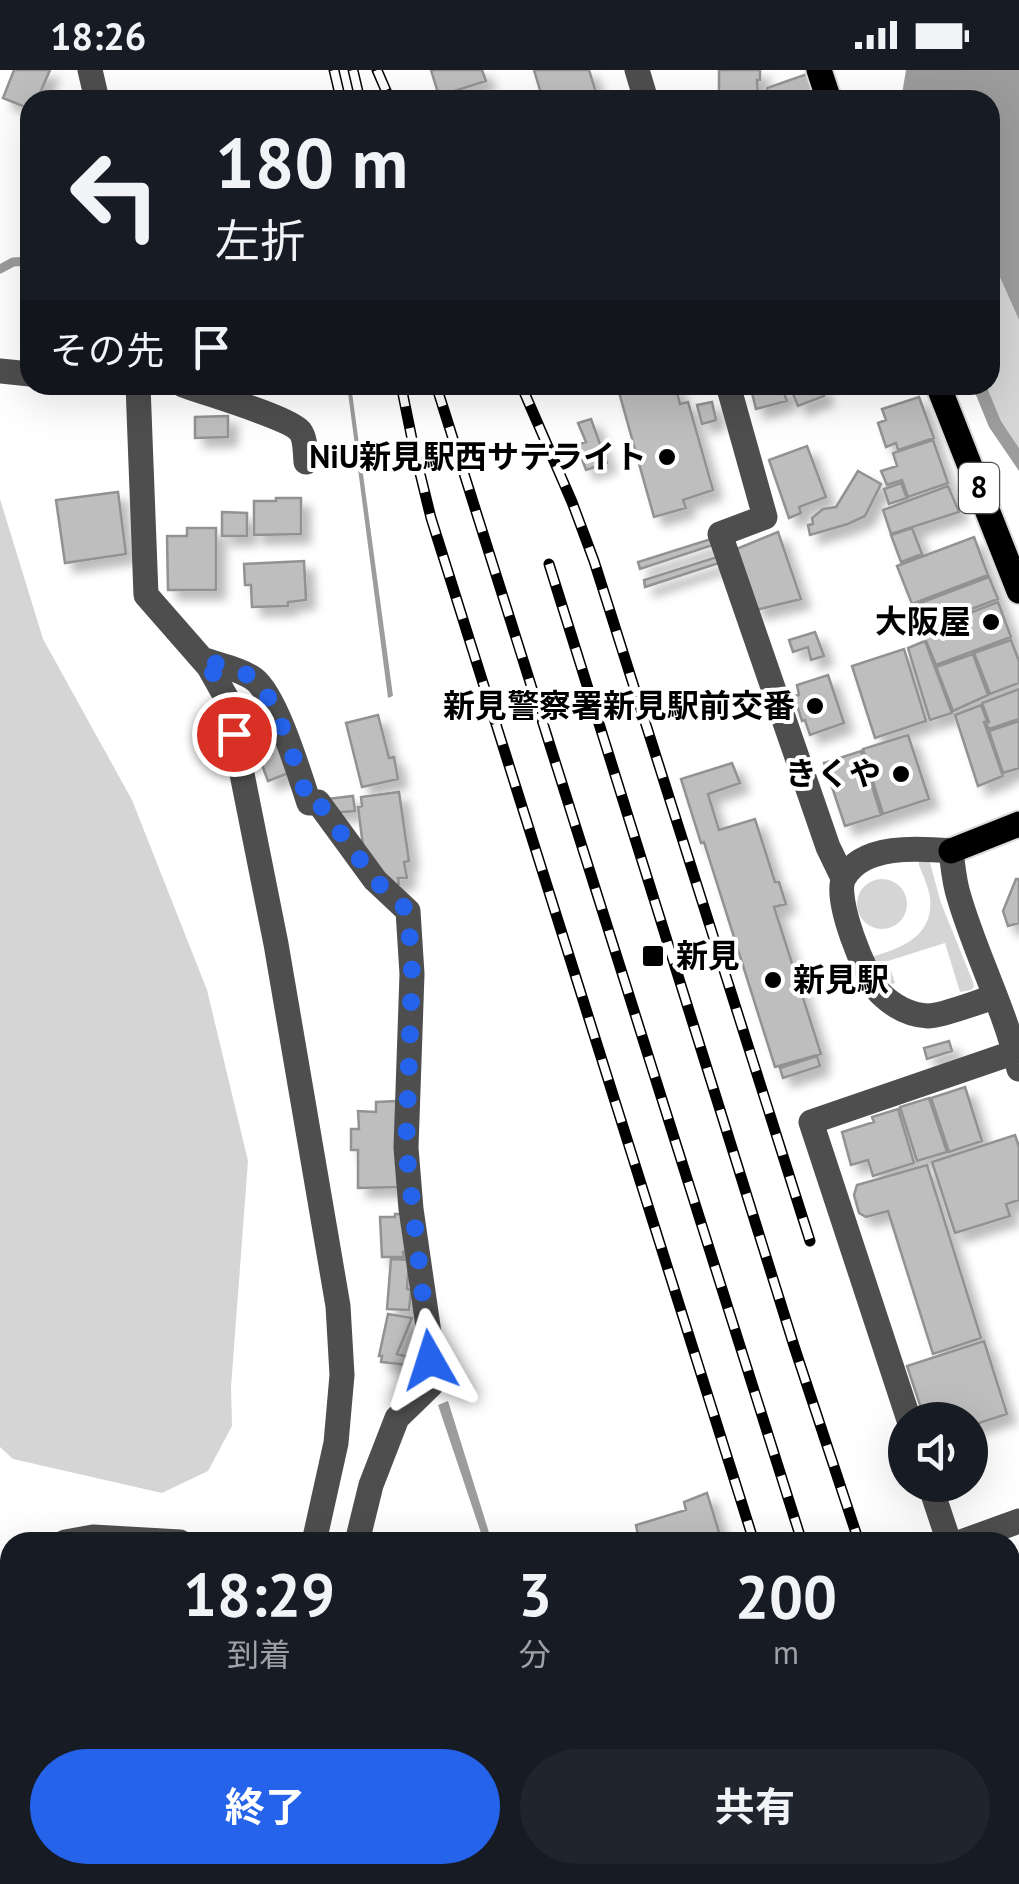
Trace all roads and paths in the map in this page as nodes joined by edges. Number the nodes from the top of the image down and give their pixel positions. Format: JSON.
{"nodes":[{"id":1,"x":138,"y":395,"type":"edge"},
{"id":2,"x":211,"y":395,"type":"edge"},
{"id":3,"x":731,"y":395,"type":"edge"},
{"id":4,"x":942,"y":395,"type":"edge"},
{"id":5,"x":306,"y":462,"type":"dead end"},
{"id":6,"x":1019,"y":591,"type":"edge"},
{"id":7,"x":202,"y":659,"type":"junction"},
{"id":8,"x":1019,"y":824,"type":"edge"},
{"id":9,"x":951,"y":850,"type":"junction"},
{"id":10,"x":843,"y":878,"type":"junction"},
{"id":11,"x":995,"y":997,"type":"junction"},
{"id":12,"x":1017,"y":1060,"type":"edge"},
{"id":13,"x":903,"y":1402,"type":"edge"},
{"id":14,"x":936,"y":1502,"type":"edge"},
{"id":15,"x":1019,"y":1521,"type":"edge"},
{"id":16,"x":316,"y":1532,"type":"edge"},
{"id":17,"x":359,"y":1532,"type":"edge"},
{"id":18,"x":946,"y":1532,"type":"edge"},
{"id":19,"x":989,"y":1532,"type":"edge"}],
"edges":[{"from":1,"to":7,"type":"street"},
{"from":2,"to":5,"type":"street"},
{"from":3,"to":10,"type":"street"},
{"from":4,"to":6,"type":"main road","number":"8"},
{"from":7,"to":16,"type":"street"},
{"from":7,"to":17,"type":"street"},
{"from":8,"to":9,"type":"main road"},
{"from":9,"to":10,"type":"street"},
{"from":9,"to":11,"type":"street"},
{"from":10,"to":11,"type":"street"},
{"from":11,"to":12,"type":"street"},
{"from":12,"to":13,"type":"street"},
{"from":14,"to":18,"type":"street"},
{"from":15,"to":19,"type":"street"}]}
